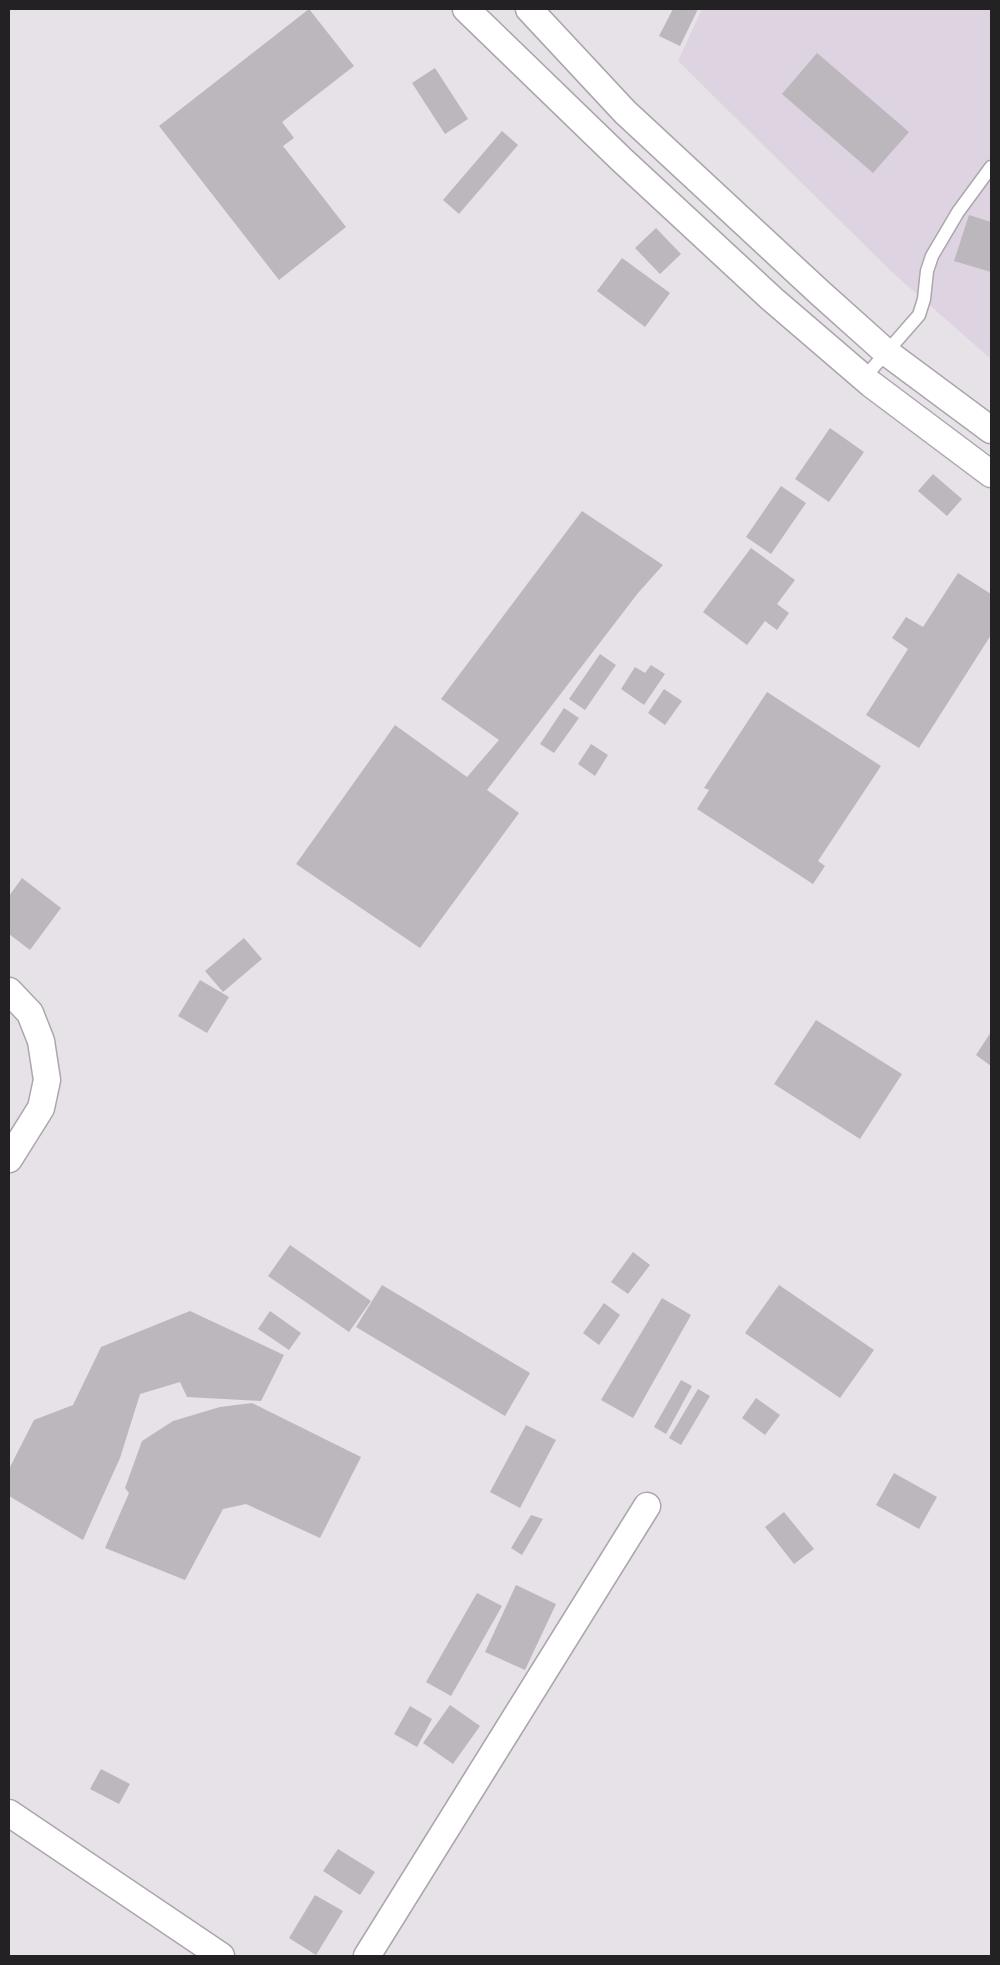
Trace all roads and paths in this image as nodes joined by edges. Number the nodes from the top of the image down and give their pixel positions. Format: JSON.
{"nodes":[{"id":1,"x":466,"y":9,"type":"edge"},
{"id":2,"x":529,"y":9,"type":"edge"},
{"id":3,"x":991,"y":167,"type":"edge"},
{"id":4,"x":886,"y":352,"type":"junction"},
{"id":5,"x":864,"y":378,"type":"junction"},
{"id":6,"x":991,"y":430,"type":"edge"},
{"id":7,"x":991,"y":474,"type":"edge"},
{"id":8,"x":9,"y":991,"type":"edge"},
{"id":9,"x":9,"y":1159,"type":"edge"},
{"id":10,"x":647,"y":1506,"type":"dead end"},
{"id":11,"x":9,"y":1813,"type":"edge"},
{"id":12,"x":221,"y":1956,"type":"edge"},
{"id":13,"x":367,"y":1956,"type":"edge"}],
"edges":[{"from":1,"to":5,"type":"street"},
{"from":2,"to":4,"type":"street"},
{"from":3,"to":4,"type":"lane"},
{"from":4,"to":5,"type":"lane"},
{"from":4,"to":6,"type":"street"},
{"from":5,"to":7,"type":"street"},
{"from":8,"to":9,"type":"street"},
{"from":10,"to":13,"type":"street"},
{"from":11,"to":12,"type":"street"}]}
